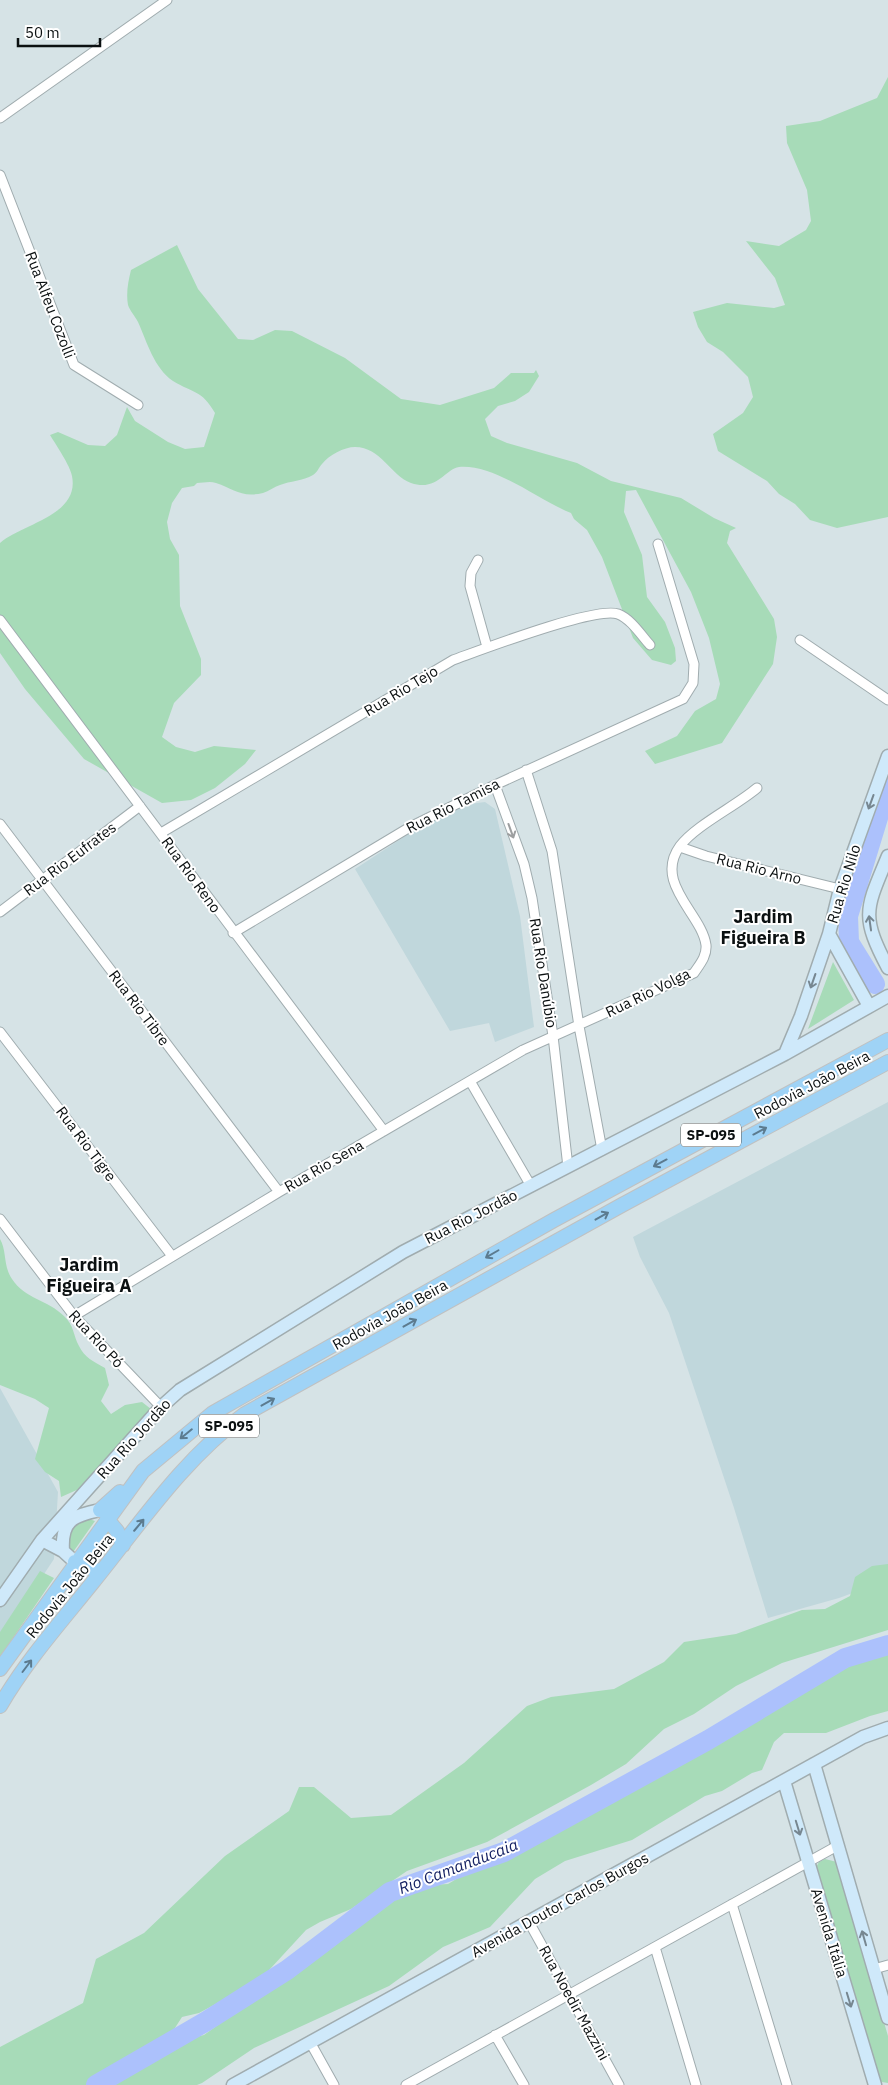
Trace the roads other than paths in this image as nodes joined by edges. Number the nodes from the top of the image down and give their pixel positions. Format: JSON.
{"nodes":[{"id":1,"x":167,"y":0,"type":"edge"},
{"id":2,"x":0,"y":118,"type":"edge"},
{"id":3,"x":0,"y":175,"type":"edge"},
{"id":4,"x":138,"y":404,"type":"dead end"},
{"id":5,"x":658,"y":544,"type":"dead end"},
{"id":6,"x":478,"y":560,"type":"dead end"},
{"id":7,"x":0,"y":620,"type":"edge"},
{"id":8,"x":800,"y":640,"type":"dead end"},
{"id":9,"x":650,"y":645,"type":"dead end"},
{"id":10,"x":487,"y":648,"type":"junction"},
{"id":11,"x":888,"y":700,"type":"edge"},
{"id":12,"x":888,"y":756,"type":"edge"},
{"id":13,"x":526,"y":770,"type":"junction"},
{"id":14,"x":494,"y":785,"type":"junction"},
{"id":15,"x":757,"y":788,"type":"dead end"},
{"id":16,"x":140,"y":806,"type":"junction"},
{"id":17,"x":0,"y":824,"type":"edge"},
{"id":18,"x":161,"y":833,"type":"junction"},
{"id":19,"x":680,"y":847,"type":"junction"},
{"id":20,"x":888,"y":856,"type":"edge"},
{"id":21,"x":42,"y":880,"type":"junction"},
{"id":22,"x":840,"y":889,"type":"junction"},
{"id":23,"x":0,"y":912,"type":"edge"},
{"id":24,"x":233,"y":933,"type":"junction"},
{"id":25,"x":829,"y":934,"type":"junction"},
{"id":26,"x":888,"y":968,"type":"edge"},
{"id":27,"x":888,"y":996,"type":"edge"},
{"id":28,"x":869,"y":1006,"type":"junction"},
{"id":29,"x":579,"y":1026,"type":"junction"},
{"id":30,"x":0,"y":1032,"type":"edge"},
{"id":31,"x":553,"y":1036,"type":"junction"},
{"id":32,"x":888,"y":1040,"type":"edge"},
{"id":33,"x":785,"y":1054,"type":"junction"},
{"id":34,"x":888,"y":1062,"type":"edge"},
{"id":35,"x":470,"y":1081,"type":"junction"},
{"id":36,"x":384,"y":1131,"type":"junction"},
{"id":37,"x":602,"y":1150,"type":"junction"},
{"id":38,"x":568,"y":1167,"type":"junction"},
{"id":39,"x":531,"y":1186,"type":"junction"},
{"id":40,"x":279,"y":1192,"type":"junction"},
{"id":41,"x":0,"y":1218,"type":"edge"},
{"id":42,"x":172,"y":1256,"type":"junction"},
{"id":43,"x":74,"y":1316,"type":"junction"},
{"id":44,"x":161,"y":1407,"type":"junction"},
{"id":45,"x":89,"y":1488,"type":"junction"},
{"id":46,"x":103,"y":1514,"type":"junction"},
{"id":47,"x":42,"y":1540,"type":"junction"},
{"id":48,"x":123,"y":1545,"type":"junction"},
{"id":49,"x":63,"y":1552,"type":"junction"},
{"id":50,"x":75,"y":1562,"type":"junction"},
{"id":51,"x":101,"y":1572,"type":"junction"},
{"id":52,"x":0,"y":1600,"type":"edge"},
{"id":53,"x":0,"y":1669,"type":"edge"},
{"id":54,"x":0,"y":1706,"type":"edge"},
{"id":55,"x":888,"y":1728,"type":"edge"},
{"id":56,"x":814,"y":1764,"type":"junction"},
{"id":57,"x":784,"y":1781,"type":"junction"},
{"id":58,"x":837,"y":1846,"type":"junction"},
{"id":59,"x":808,"y":1862,"type":"junction"},
{"id":60,"x":732,"y":1904,"type":"junction"},
{"id":61,"x":529,"y":1922,"type":"junction"},
{"id":62,"x":655,"y":1947,"type":"junction"},
{"id":63,"x":888,"y":1965,"type":"edge"},
{"id":64,"x":874,"y":1969,"type":"junction"},
{"id":65,"x":569,"y":1994,"type":"junction"},
{"id":66,"x":888,"y":2018,"type":"edge"},
{"id":67,"x":495,"y":2035,"type":"junction"},
{"id":68,"x":310,"y":2042,"type":"junction"},
{"id":69,"x":422,"y":2076,"type":"junction"},
{"id":70,"x":233,"y":2085,"type":"edge"},
{"id":71,"x":334,"y":2085,"type":"edge"},
{"id":72,"x":406,"y":2085,"type":"edge"},
{"id":73,"x":427,"y":2085,"type":"edge"},
{"id":74,"x":524,"y":2085,"type":"edge"},
{"id":75,"x":619,"y":2085,"type":"edge"},
{"id":76,"x":696,"y":2085,"type":"edge"},
{"id":77,"x":787,"y":2085,"type":"edge"},
{"id":78,"x":874,"y":2085,"type":"edge"}],
"edges":[{"from":1,"to":2,"type":"street"},
{"from":3,"to":4,"type":"street","name":"Rua Alfeu Cozolli"},
{"from":5,"to":13,"type":"street","name":"Rua Rio Tamisa"},
{"from":6,"to":10,"type":"street"},
{"from":7,"to":16,"type":"street","name":"Rua Rio Reno"},
{"from":8,"to":11,"type":"street"},
{"from":9,"to":10,"type":"street","name":"Rua Rio Tejo"},
{"from":10,"to":18,"type":"street","name":"Rua Rio Tejo"},
{"from":12,"to":22,"type":"street","name":"Rua Rio Nilo","one_way":true},
{"from":13,"to":14,"type":"street","name":"Rua Rio Tamisa"},
{"from":13,"to":29,"type":"street","name":"Rua Rio Danúbio"},
{"from":14,"to":24,"type":"street","name":"Rua Rio Tamisa"},
{"from":14,"to":31,"type":"street","name":"Rua Rio Danúbio","one_way":true},
{"from":15,"to":19,"type":"street"},
{"from":16,"to":18,"type":"street","name":"Rua Rio Reno"},
{"from":16,"to":21,"type":"street","name":"Rua Rio Eufrates"},
{"from":17,"to":21,"type":"street","name":"Rua Rio Tibre"},
{"from":18,"to":24,"type":"street","name":"Rua Rio Reno"},
{"from":19,"to":22,"type":"street","name":"Rua Rio Arno"},
{"from":19,"to":29,"type":"street","name":"Rua Rio Volga"},
{"from":26,"to":20,"type":"street","one_way":true},
{"from":21,"to":23,"type":"street","name":"Rua Rio Eufrates"},
{"from":21,"to":40,"type":"street","name":"Rua Rio Tibre"},
{"from":22,"to":25,"type":"street","name":"Rua Rio Nilo"},
{"from":24,"to":36,"type":"street","name":"Rua Rio Reno"},
{"from":25,"to":28,"type":"street","name":"Rua Rio Nilo"},
{"from":25,"to":33,"type":"street","one_way":true},
{"from":27,"to":28,"type":"street","name":"Rua Rio Jordão"},
{"from":28,"to":33,"type":"street","name":"Rua Rio Jordão"},
{"from":29,"to":31,"type":"street","name":"Rua Rio Sena"},
{"from":29,"to":37,"type":"street","name":"Rua Rio Danúbio"},
{"from":30,"to":42,"type":"street","name":"Rua Rio Tigre"},
{"from":31,"to":35,"type":"street","name":"Rua Rio Sena"},
{"from":31,"to":38,"type":"street","name":"Rua Rio Danúbio"},
{"from":32,"to":46,"type":"main road","name":"Rodovia João Beira","number":"SP-095","one_way":true},
{"from":33,"to":37,"type":"street","name":"Rua Rio Jordão"},
{"from":48,"to":34,"type":"main road","name":"Rodovia João Beira","number":"SP-095","one_way":true},
{"from":35,"to":36,"type":"street","name":"Rua Rio Sena"},
{"from":35,"to":39,"type":"street"},
{"from":36,"to":40,"type":"street","name":"Rua Rio Sena"},
{"from":37,"to":38,"type":"street","name":"Rua Rio Jordão"},
{"from":38,"to":39,"type":"street","name":"Rua Rio Jordão"},
{"from":39,"to":44,"type":"street","name":"Rua Rio Jordão"},
{"from":40,"to":42,"type":"street","name":"Rua Rio Sena"},
{"from":41,"to":43,"type":"street","name":"Rua Rio Pó"},
{"from":42,"to":43,"type":"street","name":"Rua Rio Sena"},
{"from":43,"to":44,"type":"street","name":"Rua Rio Pó"},
{"from":44,"to":45,"type":"street","name":"Rua Rio Jordão"},
{"from":45,"to":46,"type":"street"},
{"from":45,"to":47,"type":"street","name":"Rua Rio Jordão"},
{"from":46,"to":48,"type":"main road"},
{"from":46,"to":49,"type":"street"},
{"from":46,"to":50,"type":"main road","name":"Rodovia João Beira","number":"SP-095"},
{"from":47,"to":49,"type":"street"},
{"from":47,"to":52,"type":"street","name":"Rua Rio Jordão"},
{"from":48,"to":51,"type":"main road","name":"Rodovia João Beira","number":"SP-095"},
{"from":49,"to":50,"type":"street"},
{"from":50,"to":51,"type":"main road"},
{"from":50,"to":53,"type":"main road","name":"Rodovia João Beira","number":"SP-095"},
{"from":54,"to":51,"type":"main road","name":"Rodovia João Beira","number":"SP-095","one_way":true},
{"from":55,"to":56,"type":"street","name":"Avenida Doutor Carlos Burgos"},
{"from":56,"to":57,"type":"street","name":"Avenida Doutor Carlos Burgos"},
{"from":56,"to":58,"type":"street"},
{"from":57,"to":59,"type":"street","name":"Avenida Itália","one_way":true},
{"from":57,"to":61,"type":"street","name":"Avenida Doutor Carlos Burgos"},
{"from":58,"to":59,"type":"street"},
{"from":64,"to":58,"type":"street","one_way":true},
{"from":59,"to":60,"type":"street"},
{"from":59,"to":78,"type":"street","name":"Avenida Itália","one_way":true},
{"from":60,"to":62,"type":"street"},
{"from":60,"to":77,"type":"street"},
{"from":61,"to":65,"type":"street","name":"Rua Noedir Mazzini"},
{"from":61,"to":68,"type":"street","name":"Avenida Doutor Carlos Burgos"},
{"from":62,"to":65,"type":"street"},
{"from":62,"to":76,"type":"street"},
{"from":63,"to":64,"type":"street"},
{"from":64,"to":66,"type":"street"},
{"from":65,"to":67,"type":"street"},
{"from":65,"to":75,"type":"street","name":"Rua Noedir Mazzini"},
{"from":67,"to":69,"type":"street"},
{"from":67,"to":74,"type":"street"},
{"from":68,"to":70,"type":"street","name":"Avenida Doutor Carlos Burgos"},
{"from":68,"to":71,"type":"street"},
{"from":69,"to":72,"type":"street"},
{"from":69,"to":73,"type":"street"}]}
